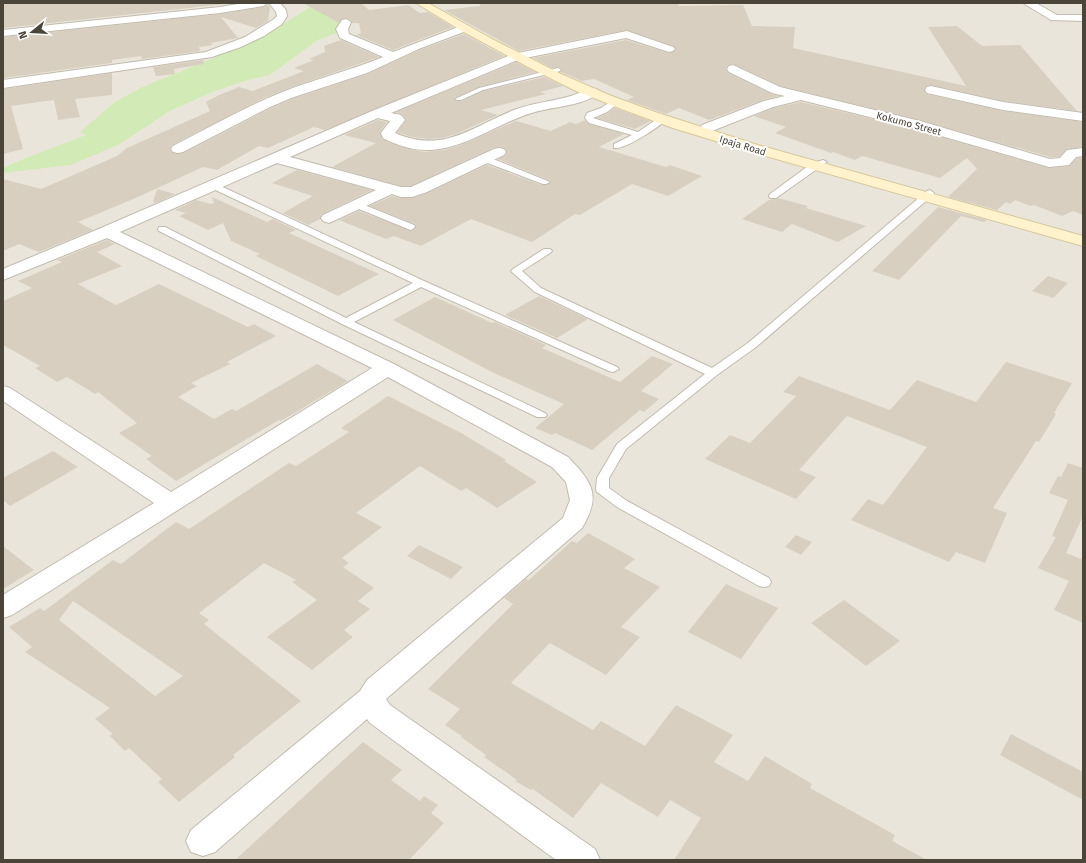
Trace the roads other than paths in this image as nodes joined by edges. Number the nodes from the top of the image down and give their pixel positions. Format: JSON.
{"nodes":[{"id":1,"x":263,"y":3,"type":"edge"},
{"id":2,"x":274,"y":3,"type":"edge"},
{"id":3,"x":421,"y":3,"type":"edge"},
{"id":4,"x":432,"y":3,"type":"edge"},
{"id":5,"x":1028,"y":3,"type":"edge"},
{"id":6,"x":130,"y":8,"type":"dead end"},
{"id":7,"x":1083,"y":18,"type":"edge"},
{"id":8,"x":135,"y":20,"type":"junction"},
{"id":9,"x":346,"y":22,"type":"dead end"},
{"id":10,"x":465,"y":28,"type":"junction"},
{"id":11,"x":3,"y":33,"type":"edge"},
{"id":12,"x":669,"y":50,"type":"dead end"},
{"id":13,"x":521,"y":55,"type":"junction"},
{"id":14,"x":392,"y":56,"type":"junction"},
{"id":15,"x":733,"y":69,"type":"dead end"},
{"id":16,"x":553,"y":71,"type":"junction"},
{"id":17,"x":3,"y":84,"type":"edge"},
{"id":18,"x":931,"y":90,"type":"dead end"},
{"id":19,"x":592,"y":92,"type":"junction"},
{"id":20,"x":801,"y":96,"type":"junction"},
{"id":21,"x":459,"y":99,"type":"dead end"},
{"id":22,"x":616,"y":102,"type":"junction"},
{"id":23,"x":645,"y":110,"type":"junction"},
{"id":24,"x":377,"y":114,"type":"junction"},
{"id":25,"x":1083,"y":117,"type":"edge"},
{"id":26,"x":663,"y":119,"type":"junction"},
{"id":27,"x":707,"y":128,"type":"junction"},
{"id":28,"x":639,"y":135,"type":"junction"},
{"id":29,"x":617,"y":146,"type":"dead end"},
{"id":30,"x":178,"y":149,"type":"dead end"},
{"id":31,"x":500,"y":152,"type":"dead end"},
{"id":32,"x":1083,"y":152,"type":"edge"},
{"id":33,"x":275,"y":158,"type":"junction"},
{"id":34,"x":485,"y":159,"type":"junction"},
{"id":35,"x":819,"y":164,"type":"junction"},
{"id":36,"x":546,"y":182,"type":"dead end"},
{"id":37,"x":212,"y":185,"type":"junction"},
{"id":38,"x":388,"y":190,"type":"junction"},
{"id":39,"x":927,"y":195,"type":"junction"},
{"id":40,"x":773,"y":196,"type":"dead end"},
{"id":41,"x":357,"y":205,"type":"junction"},
{"id":42,"x":329,"y":218,"type":"dead end"},
{"id":43,"x":411,"y":227,"type":"dead end"},
{"id":44,"x":162,"y":229,"type":"dead end"},
{"id":45,"x":107,"y":232,"type":"junction"},
{"id":46,"x":1083,"y":235,"type":"edge"},
{"id":47,"x":1083,"y":241,"type":"edge"},
{"id":48,"x":547,"y":251,"type":"dead end"},
{"id":49,"x":3,"y":275,"type":"edge"},
{"id":50,"x":421,"y":283,"type":"junction"},
{"id":51,"x":346,"y":322,"type":"junction"},
{"id":52,"x":387,"y":368,"type":"junction"},
{"id":53,"x":613,"y":369,"type":"dead end"},
{"id":54,"x":713,"y":373,"type":"junction"},
{"id":55,"x":3,"y":392,"type":"edge"},
{"id":56,"x":541,"y":415,"type":"dead end"},
{"id":57,"x":171,"y":503,"type":"junction"},
{"id":58,"x":764,"y":582,"type":"dead end"},
{"id":59,"x":3,"y":608,"type":"edge"},
{"id":60,"x":370,"y":699,"type":"junction"},
{"id":61,"x":203,"y":841,"type":"dead end"},
{"id":62,"x":583,"y":860,"type":"edge"}],
"edges":[{"from":1,"to":8,"type":"street"},
{"from":2,"to":17,"type":"street"},
{"from":3,"to":10,"type":"main road","name":"Ipaja Road"},
{"from":4,"to":13,"type":"main road","name":"Ipaja Road"},
{"from":5,"to":7,"type":"street"},
{"from":6,"to":8,"type":"street"},
{"from":8,"to":11,"type":"street"},
{"from":9,"to":14,"type":"street"},
{"from":10,"to":13,"type":"main road","name":"Ipaja Road"},
{"from":10,"to":14,"type":"street"},
{"from":12,"to":13,"type":"street"},
{"from":13,"to":16,"type":"main road","name":"Ipaja Road"},
{"from":13,"to":24,"type":"street"},
{"from":14,"to":30,"type":"street"},
{"from":15,"to":20,"type":"street","name":"Kokumo Street"},
{"from":16,"to":19,"type":"main road","name":"Ipaja Road"},
{"from":16,"to":21,"type":"lane"},
{"from":16,"to":23,"type":"main road","name":"Ipaja Road"},
{"from":18,"to":25,"type":"street"},
{"from":19,"to":22,"type":"main road","name":"Ipaja Road"},
{"from":19,"to":24,"type":"street"},
{"from":20,"to":27,"type":"street"},
{"from":20,"to":32,"type":"street","name":"Kokumo Street"},
{"from":22,"to":23,"type":"main road","name":"Ipaja Road"},
{"from":22,"to":28,"type":"lane"},
{"from":23,"to":26,"type":"main road","name":"Ipaja Road"},
{"from":23,"to":27,"type":"main road","name":"Ipaja Road"},
{"from":24,"to":33,"type":"street"},
{"from":26,"to":28,"type":"lane"},
{"from":26,"to":35,"type":"main road","name":"Ipaja Road"},
{"from":27,"to":35,"type":"main road","name":"Ipaja Road"},
{"from":28,"to":29,"type":"lane"},
{"from":31,"to":34,"type":"street"},
{"from":33,"to":37,"type":"street"},
{"from":33,"to":38,"type":"street"},
{"from":34,"to":36,"type":"lane"},
{"from":34,"to":38,"type":"street"},
{"from":35,"to":39,"type":"main road","name":"Ipaja Road"},
{"from":35,"to":40,"type":"lane"},
{"from":37,"to":45,"type":"street"},
{"from":37,"to":50,"type":"lane"},
{"from":38,"to":41,"type":"street"},
{"from":39,"to":46,"type":"main road","name":"Ipaja Road"},
{"from":39,"to":47,"type":"main road","name":"Ipaja Road"},
{"from":39,"to":54,"type":"lane"},
{"from":41,"to":42,"type":"street"},
{"from":41,"to":43,"type":"lane"},
{"from":44,"to":51,"type":"lane"},
{"from":45,"to":49,"type":"street"},
{"from":45,"to":52,"type":"street"},
{"from":48,"to":54,"type":"lane"},
{"from":50,"to":51,"type":"lane"},
{"from":50,"to":53,"type":"lane"},
{"from":51,"to":56,"type":"lane"},
{"from":52,"to":57,"type":"street"},
{"from":52,"to":60,"type":"street"},
{"from":54,"to":58,"type":"lane"},
{"from":55,"to":57,"type":"street"},
{"from":57,"to":59,"type":"street"},
{"from":60,"to":61,"type":"street"},
{"from":60,"to":62,"type":"street"}]}
